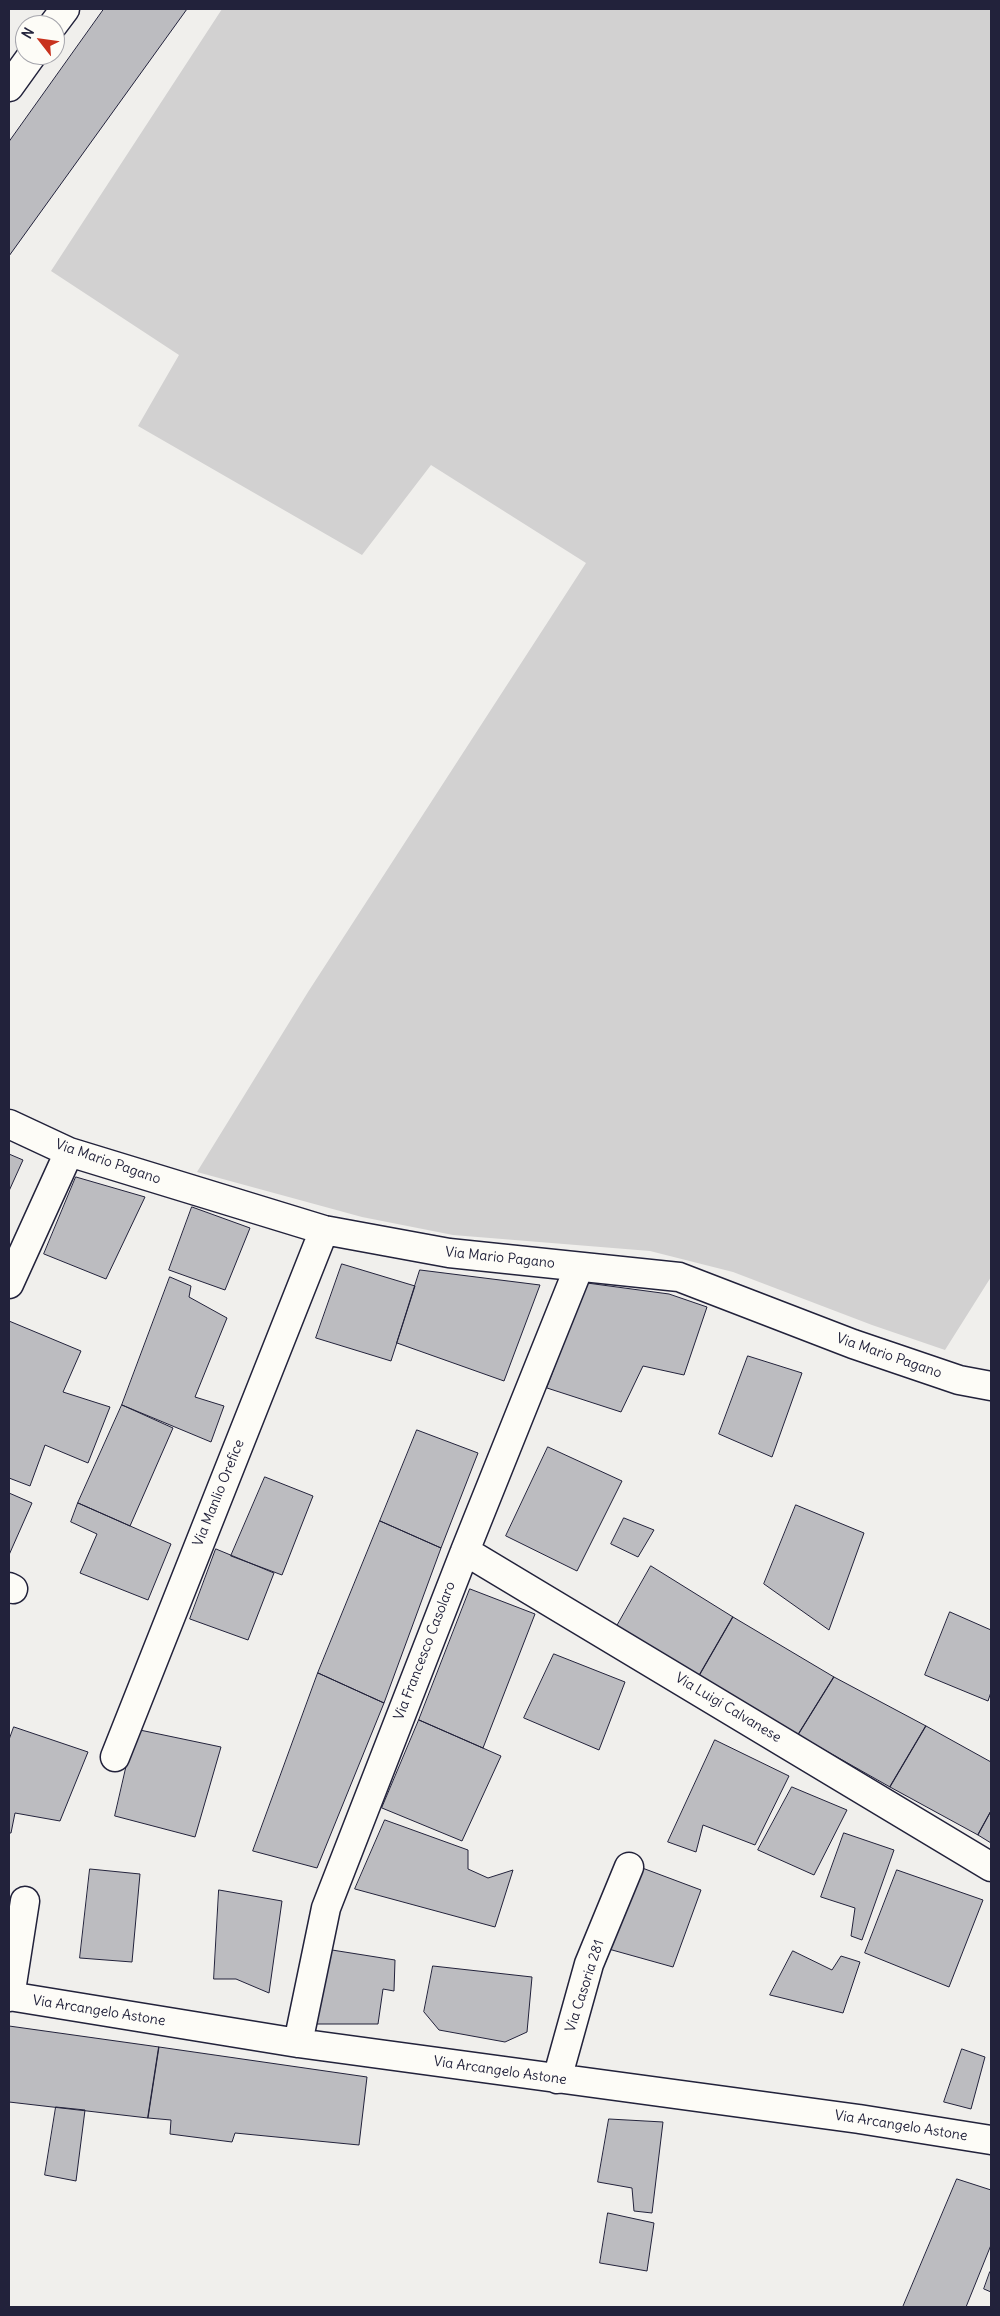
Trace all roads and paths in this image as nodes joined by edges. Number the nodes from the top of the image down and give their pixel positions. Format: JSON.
{"nodes":[{"id":1,"x":25,"y":65,"type":"edge"},
{"id":2,"x":9,"y":87,"type":"edge"},
{"id":3,"x":9,"y":1124,"type":"edge"},
{"id":4,"x":69,"y":1152,"type":"junction"},
{"id":5,"x":324,"y":1230,"type":"junction"},
{"id":6,"x":579,"y":1267,"type":"junction"},
{"id":7,"x":9,"y":1284,"type":"edge"},
{"id":8,"x":991,"y":1386,"type":"edge"},
{"id":9,"x":464,"y":1551,"type":"junction"},
{"id":10,"x":114,"y":1757,"type":"dead end"},
{"id":11,"x":629,"y":1867,"type":"dead end"},
{"id":12,"x":991,"y":1867,"type":"edge"},
{"id":13,"x":25,"y":1901,"type":"dead end"},
{"id":14,"x":10,"y":1996,"type":"edge"},
{"id":15,"x":298,"y":2043,"type":"junction"},
{"id":16,"x":557,"y":2079,"type":"junction"},
{"id":17,"x":991,"y":2140,"type":"edge"}],
"edges":[{"from":1,"to":2,"type":"street"},
{"from":3,"to":4,"type":"street","name":"Via Mario Pagano"},
{"from":4,"to":5,"type":"street","name":"Via Mario Pagano"},
{"from":4,"to":7,"type":"street"},
{"from":5,"to":6,"type":"street","name":"Via Mario Pagano"},
{"from":5,"to":10,"type":"street","name":"Via Manlio Orefice"},
{"from":6,"to":8,"type":"street","name":"Via Mario Pagano"},
{"from":6,"to":9,"type":"street","name":"Via Francesco Casolaro"},
{"from":9,"to":12,"type":"street","name":"Via Luigi Calvanese"},
{"from":9,"to":15,"type":"street","name":"Via Francesco Casolaro"},
{"from":11,"to":16,"type":"street","name":"Via Casoria 281"},
{"from":13,"to":14,"type":"street"},
{"from":14,"to":15,"type":"street","name":"Via Arcangelo Astone"},
{"from":15,"to":16,"type":"street","name":"Via Arcangelo Astone"},
{"from":16,"to":17,"type":"street","name":"Via Arcangelo Astone"}]}
